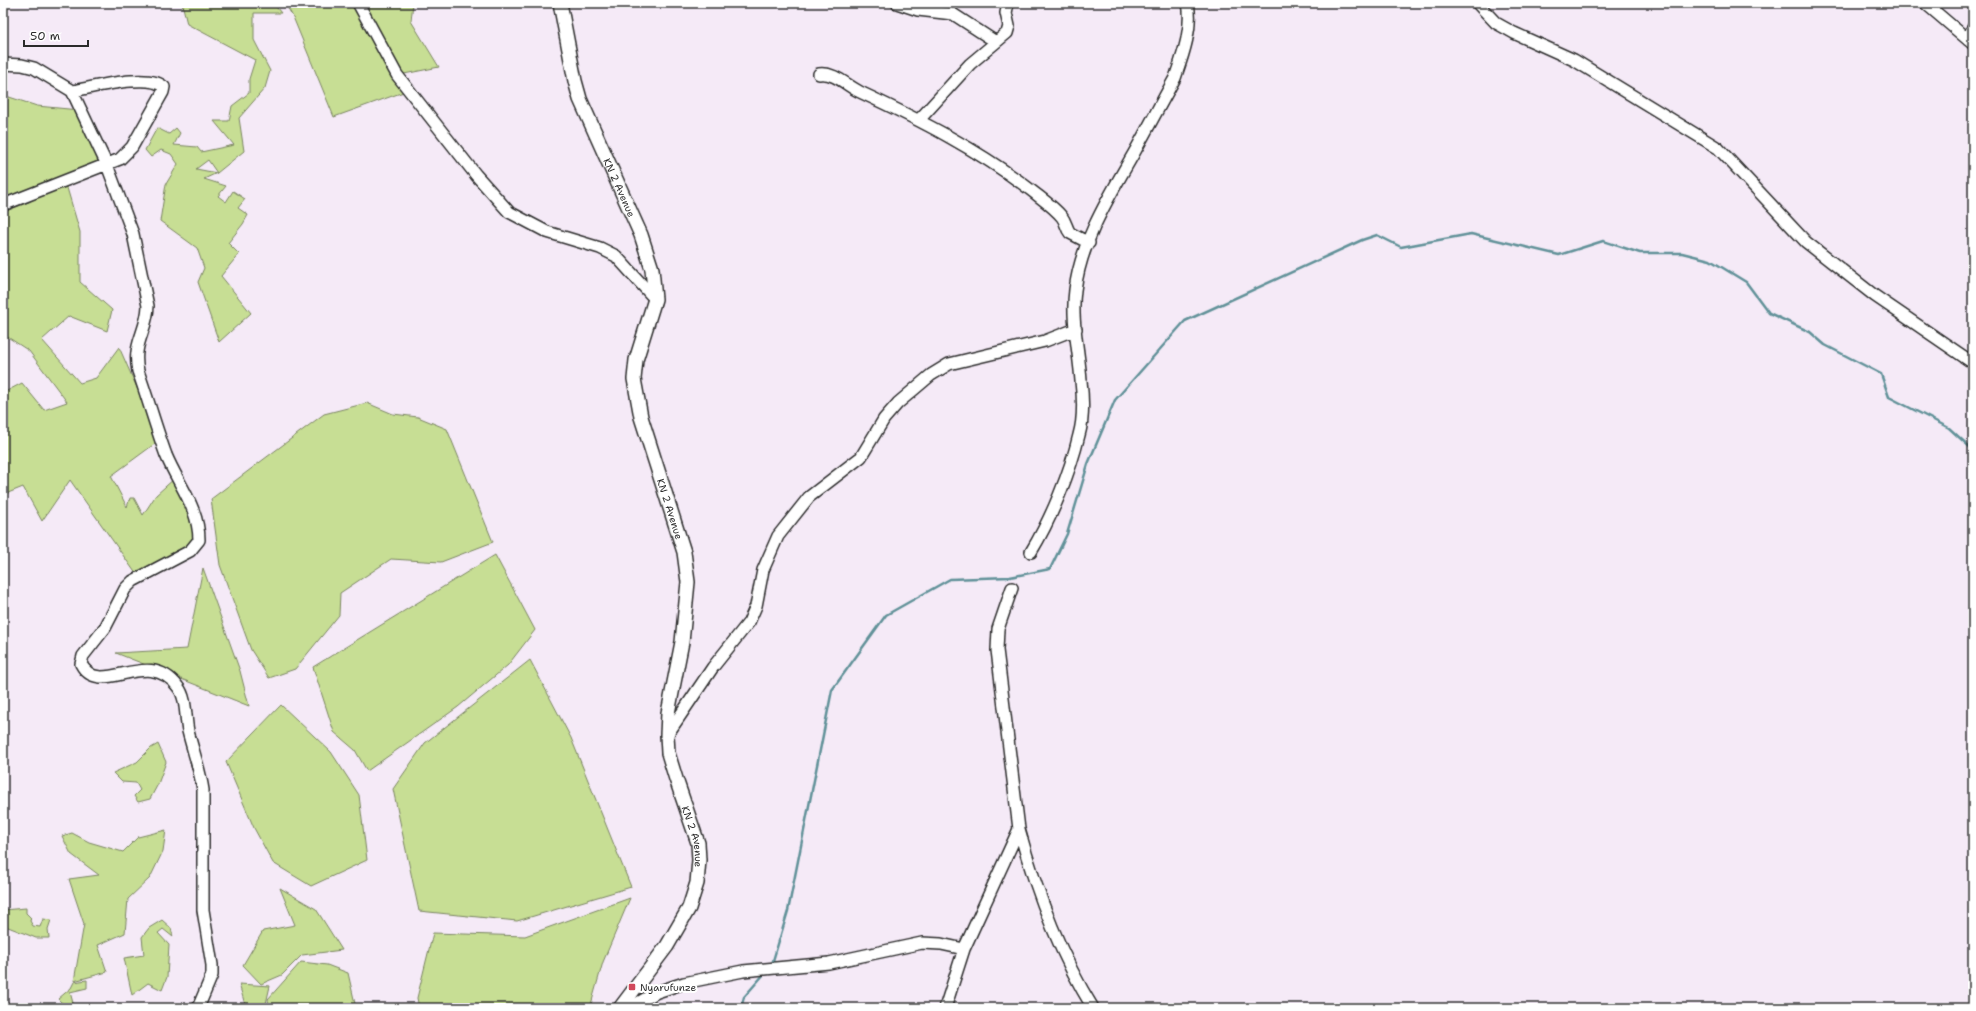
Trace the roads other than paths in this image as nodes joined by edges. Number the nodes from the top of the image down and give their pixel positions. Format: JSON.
{"nodes":[{"id":1,"x":358,"y":3,"type":"edge"},
{"id":2,"x":560,"y":3,"type":"edge"},
{"id":3,"x":897,"y":3,"type":"edge"},
{"id":4,"x":1008,"y":3,"type":"edge"},
{"id":5,"x":1188,"y":3,"type":"edge"},
{"id":6,"x":1477,"y":3,"type":"edge"},
{"id":7,"x":1925,"y":3,"type":"edge"},
{"id":8,"x":1973,"y":27,"type":"edge"},
{"id":9,"x":996,"y":42,"type":"junction"},
{"id":10,"x":1971,"y":42,"type":"edge"},
{"id":11,"x":3,"y":64,"type":"edge"},
{"id":12,"x":819,"y":74,"type":"dead end"},
{"id":13,"x":72,"y":91,"type":"junction"},
{"id":14,"x":919,"y":120,"type":"junction"},
{"id":15,"x":107,"y":165,"type":"junction"},
{"id":16,"x":3,"y":205,"type":"edge"},
{"id":17,"x":1089,"y":243,"type":"junction"},
{"id":18,"x":654,"y":299,"type":"junction"},
{"id":19,"x":1076,"y":329,"type":"junction"},
{"id":20,"x":1973,"y":363,"type":"edge"},
{"id":21,"x":1031,"y":552,"type":"dead end"},
{"id":22,"x":1012,"y":588,"type":"dead end"},
{"id":23,"x":667,"y":735,"type":"junction"},
{"id":24,"x":1019,"y":829,"type":"junction"},
{"id":25,"x":964,"y":949,"type":"junction"},
{"id":26,"x":198,"y":1008,"type":"edge"},
{"id":27,"x":620,"y":1008,"type":"edge"},
{"id":28,"x":629,"y":1008,"type":"edge"},
{"id":29,"x":945,"y":1008,"type":"edge"},
{"id":30,"x":1093,"y":1008,"type":"edge"}],
"edges":[{"from":1,"to":18,"type":"street"},
{"from":2,"to":18,"type":"main road","name":"KN 2 Avenue"},
{"from":3,"to":9,"type":"street"},
{"from":4,"to":9,"type":"street"},
{"from":5,"to":17,"type":"street"},
{"from":6,"to":20,"type":"street"},
{"from":7,"to":10,"type":"street"},
{"from":8,"to":10,"type":"street"},
{"from":9,"to":14,"type":"street"},
{"from":11,"to":13,"type":"street"},
{"from":12,"to":14,"type":"street"},
{"from":13,"to":15,"type":"street"},
{"from":13,"to":15,"type":"street"},
{"from":14,"to":17,"type":"street"},
{"from":15,"to":16,"type":"street"},
{"from":15,"to":26,"type":"street"},
{"from":17,"to":19,"type":"street"},
{"from":18,"to":23,"type":"main road","name":"KN 2 Avenue"},
{"from":19,"to":21,"type":"street"},
{"from":19,"to":23,"type":"street"},
{"from":22,"to":24,"type":"street"},
{"from":23,"to":27,"type":"main road","name":"KN 2 Avenue"},
{"from":24,"to":25,"type":"street"},
{"from":24,"to":30,"type":"street"},
{"from":25,"to":28,"type":"street"},
{"from":25,"to":29,"type":"street"}]}
